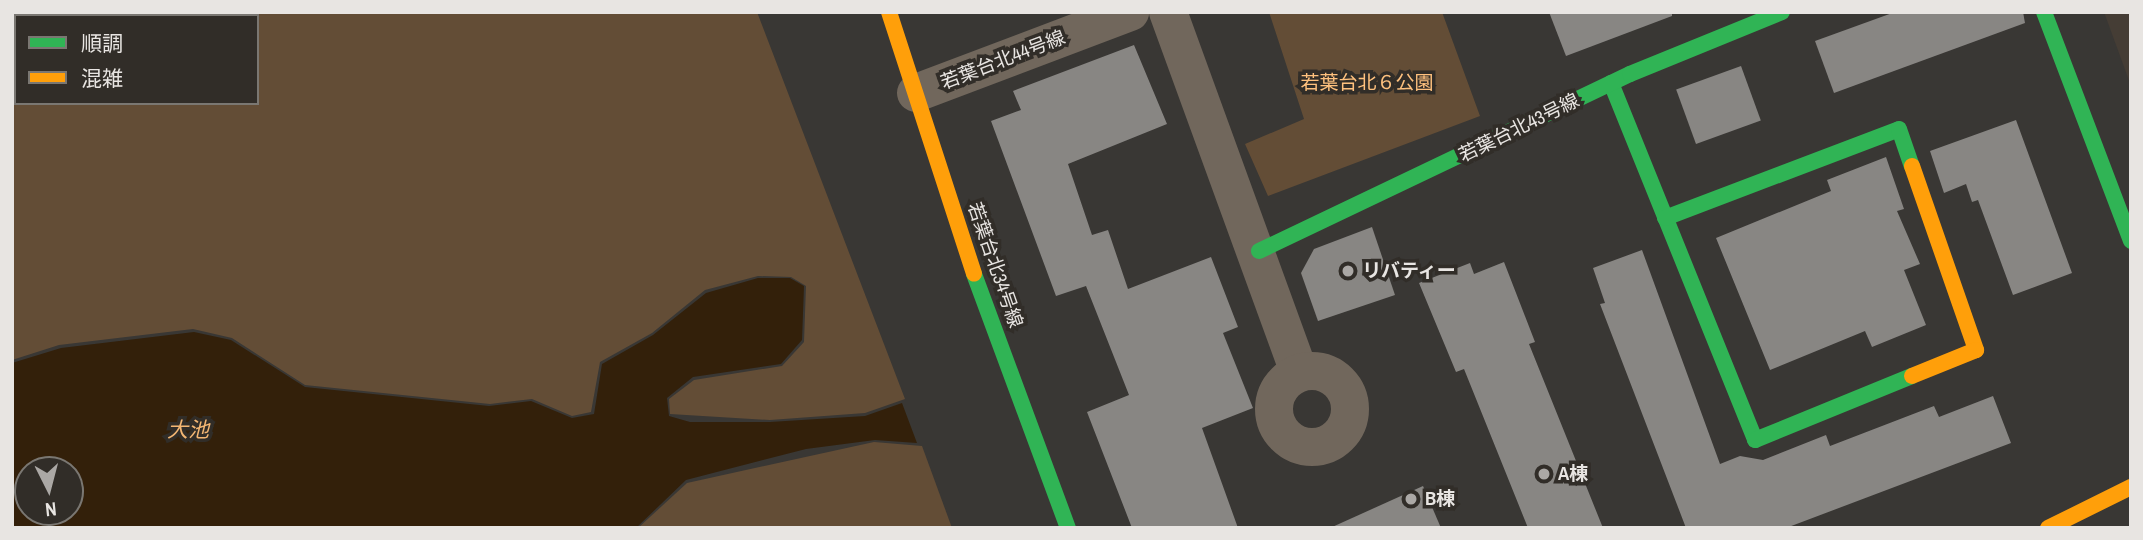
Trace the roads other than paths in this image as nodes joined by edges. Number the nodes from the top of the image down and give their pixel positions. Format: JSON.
{"nodes":[{"id":1,"x":889,"y":12,"type":"edge"},
{"id":2,"x":1130,"y":12,"type":"edge"},
{"id":3,"x":1168,"y":12,"type":"edge"},
{"id":4,"x":1782,"y":12,"type":"edge"},
{"id":5,"x":2045,"y":12,"type":"edge"},
{"id":6,"x":1611,"y":83,"type":"junction"},
{"id":7,"x":916,"y":93,"type":"junction"},
{"id":8,"x":1665,"y":218,"type":"junction"},
{"id":9,"x":2131,"y":241,"type":"edge"},
{"id":10,"x":1259,"y":251,"type":"junction"},
{"id":11,"x":1299,"y":371,"type":"dead end"},
{"id":12,"x":2131,"y":487,"type":"edge"},
{"id":13,"x":1068,"y":528,"type":"edge"},
{"id":14,"x":2049,"y":528,"type":"edge"}],
"edges":[{"from":1,"to":7,"type":"street","name":"若葉台北34号線"},
{"from":2,"to":7,"type":"street","name":"若葉台北44号線"},
{"from":3,"to":10,"type":"street"},
{"from":4,"to":6,"type":"street","name":"若葉台北43号線"},
{"from":5,"to":9,"type":"street"},
{"from":6,"to":8,"type":"street"},
{"from":6,"to":10,"type":"street","name":"若葉台北43号線"},
{"from":7,"to":13,"type":"street","name":"若葉台北34号線"},
{"from":8,"to":8,"type":"street"},
{"from":10,"to":11,"type":"street"},
{"from":12,"to":14,"type":"street"}]}
